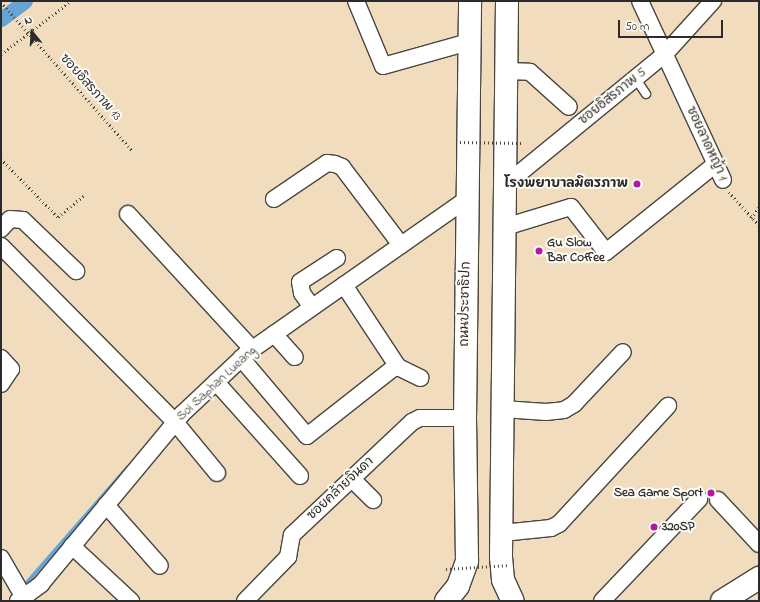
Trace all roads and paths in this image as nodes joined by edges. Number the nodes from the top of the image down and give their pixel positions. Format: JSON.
{"nodes":[{"id":1,"x":70,"y":1,"type":"edge"},
{"id":2,"x":356,"y":1,"type":"edge"},
{"id":3,"x":470,"y":1,"type":"edge"},
{"id":4,"x":507,"y":1,"type":"edge"},
{"id":5,"x":640,"y":1,"type":"edge"},
{"id":6,"x":713,"y":1,"type":"edge"},
{"id":7,"x":1,"y":2,"type":"edge"},
{"id":8,"x":27,"y":33,"type":"junction"},
{"id":9,"x":469,"y":42,"type":"junction"},
{"id":10,"x":1,"y":54,"type":"edge"},
{"id":11,"x":664,"y":55,"type":"junction"},
{"id":12,"x":506,"y":71,"type":"junction"},
{"id":13,"x":636,"y":78,"type":"junction"},
{"id":14,"x":646,"y":94,"type":"dead end"},
{"id":15,"x":569,"y":107,"type":"dead end"},
{"id":16,"x":456,"y":142,"type":"dead end"},
{"id":17,"x":523,"y":143,"type":"dead end"},
{"id":18,"x":133,"y":151,"type":"dead end"},
{"id":19,"x":1,"y":159,"type":"edge"},
{"id":20,"x":716,"y":164,"type":"junction"},
{"id":21,"x":723,"y":180,"type":"joint"},
{"id":22,"x":505,"y":185,"type":"junction"},
{"id":23,"x":83,"y":196,"type":"dead end"},
{"id":24,"x":468,"y":198,"type":"junction"},
{"id":25,"x":274,"y":199,"type":"dead end"},
{"id":26,"x":759,"y":207,"type":"edge"},
{"id":27,"x":128,"y":214,"type":"dead end"},
{"id":28,"x":751,"y":218,"type":"junction"},
{"id":29,"x":759,"y":225,"type":"edge"},
{"id":30,"x":505,"y":227,"type":"junction"},
{"id":31,"x":1,"y":229,"type":"edge"},
{"id":32,"x":401,"y":245,"type":"junction"},
{"id":33,"x":1,"y":246,"type":"edge"},
{"id":34,"x":337,"y":258,"type":"dead end"},
{"id":35,"x":76,"y":271,"type":"dead end"},
{"id":36,"x":344,"y":285,"type":"junction"},
{"id":37,"x":312,"y":307,"type":"junction"},
{"id":38,"x":274,"y":334,"type":"junction"},
{"id":39,"x":623,"y":352,"type":"dead end"},
{"id":40,"x":247,"y":354,"type":"junction"},
{"id":41,"x":296,"y":357,"type":"dead end"},
{"id":42,"x":1,"y":358,"type":"edge"},
{"id":43,"x":398,"y":367,"type":"junction"},
{"id":44,"x":421,"y":378,"type":"dead end"},
{"id":45,"x":216,"y":382,"type":"junction"},
{"id":46,"x":1,"y":384,"type":"edge"},
{"id":47,"x":668,"y":406,"type":"dead end"},
{"id":48,"x":503,"y":409,"type":"junction"},
{"id":49,"x":465,"y":418,"type":"junction"},
{"id":50,"x":175,"y":422,"type":"junction"},
{"id":51,"x":217,"y":473,"type":"dead end"},
{"id":52,"x":300,"y":476,"type":"dead end"},
{"id":53,"x":352,"y":479,"type":"junction"},
{"id":54,"x":699,"y":499,"type":"dead end"},
{"id":55,"x":373,"y":500,"type":"dead end"},
{"id":56,"x":718,"y":500,"type":"dead end"},
{"id":57,"x":106,"y":505,"type":"junction"},
{"id":58,"x":502,"y":533,"type":"junction"},
{"id":59,"x":759,"y":544,"type":"edge"},
{"id":60,"x":72,"y":546,"type":"junction"},
{"id":61,"x":1,"y":558,"type":"edge"},
{"id":62,"x":510,"y":565,"type":"dead end"},
{"id":63,"x":160,"y":566,"type":"dead end"},
{"id":64,"x":446,"y":569,"type":"dead end"},
{"id":65,"x":759,"y":578,"type":"edge"},
{"id":66,"x":20,"y":595,"type":"edge"},
{"id":67,"x":131,"y":601,"type":"edge"},
{"id":68,"x":246,"y":601,"type":"edge"},
{"id":69,"x":446,"y":601,"type":"edge"},
{"id":70,"x":513,"y":601,"type":"edge"},
{"id":71,"x":602,"y":601,"type":"edge"},
{"id":72,"x":722,"y":601,"type":"edge"}],
"edges":[{"from":1,"to":8,"type":"path"},
{"from":2,"to":9,"type":"street"},
{"from":3,"to":9,"type":"main road","name":"ถนนประชาธิปก"},
{"from":4,"to":12,"type":"main road"},
{"from":5,"to":11,"type":"street","name":"ซอยลาดหญ้า 1"},
{"from":6,"to":11,"type":"street","name":"ซอยอิสรภาพ 5"},
{"from":7,"to":8,"type":"path","name":"ซอยอิสรภาพ 13"},
{"from":8,"to":10,"type":"path"},
{"from":8,"to":18,"type":"path","name":"ซอยอิสรภาพ 13"},
{"from":9,"to":24,"type":"main road","name":"ถนนประชาธิปก"},
{"from":11,"to":13,"type":"street","name":"ซอยอิสรภาพ 5"},
{"from":11,"to":20,"type":"street","name":"ซอยลาดหญ้า 1"},
{"from":12,"to":15,"type":"street"},
{"from":12,"to":22,"type":"main road"},
{"from":13,"to":14,"type":"lane"},
{"from":13,"to":22,"type":"street","name":"ซอยอิสรภาพ 5"},
{"from":16,"to":17,"type":"path","bridge":true},
{"from":19,"to":23,"type":"path"},
{"from":20,"to":21,"type":"street","name":"ซอยลาดหญ้า 1"},
{"from":20,"to":30,"type":"street"},
{"from":21,"to":28,"type":"path","name":"ซอยลาดหญ้า 1"},
{"from":22,"to":30,"type":"main road"},
{"from":24,"to":32,"type":"street","name":"Soi Saphan Lueang"},
{"from":24,"to":49,"type":"main road","name":"ถนนประชาธิปก"},
{"from":25,"to":32,"type":"street"},
{"from":26,"to":28,"type":"path"},
{"from":27,"to":40,"type":"street"},
{"from":28,"to":29,"type":"path","name":"ซอยลาดหญ้า 1"},
{"from":30,"to":48,"type":"main road"},
{"from":31,"to":35,"type":"street"},
{"from":32,"to":36,"type":"street","name":"Soi Saphan Lueang"},
{"from":33,"to":50,"type":"street"},
{"from":34,"to":37,"type":"street"},
{"from":36,"to":37,"type":"street","name":"Soi Saphan Lueang"},
{"from":36,"to":43,"type":"street"},
{"from":37,"to":38,"type":"street","name":"Soi Saphan Lueang"},
{"from":38,"to":40,"type":"street","name":"Soi Saphan Lueang"},
{"from":38,"to":41,"type":"street"},
{"from":39,"to":48,"type":"street"},
{"from":40,"to":43,"type":"street"},
{"from":40,"to":45,"type":"street","name":"Soi Saphan Lueang"},
{"from":42,"to":46,"type":"street"},
{"from":43,"to":44,"type":"street"},
{"from":45,"to":50,"type":"street","name":"Soi Saphan Lueang"},
{"from":45,"to":52,"type":"street"},
{"from":47,"to":58,"type":"street"},
{"from":48,"to":58,"type":"main road"},
{"from":49,"to":53,"type":"street","name":"ซอยคล้ายจินดา"},
{"from":49,"to":69,"type":"main road","name":"ถนนประชาธิปก"},
{"from":50,"to":51,"type":"street"},
{"from":50,"to":57,"type":"street","name":"Soi Saphan Lueang"},
{"from":53,"to":55,"type":"street"},
{"from":53,"to":68,"type":"street","name":"ซอยคล้ายจินดา"},
{"from":54,"to":71,"type":"street"},
{"from":56,"to":59,"type":"street"},
{"from":57,"to":60,"type":"street","name":"Soi Saphan Lueang"},
{"from":57,"to":63,"type":"street"},
{"from":58,"to":70,"type":"main road"},
{"from":60,"to":66,"type":"street","name":"Soi Saphan Lueang"},
{"from":60,"to":67,"type":"street"},
{"from":61,"to":66,"type":"street"},
{"from":62,"to":64,"type":"path","bridge":true},
{"from":65,"to":72,"type":"main road"}]}
